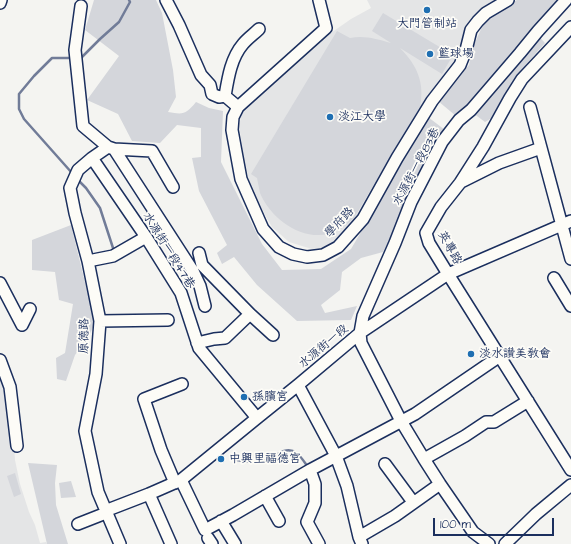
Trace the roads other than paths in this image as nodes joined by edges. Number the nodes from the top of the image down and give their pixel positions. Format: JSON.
{"nodes":[{"id":1,"x":2,"y":0,"type":"edge"},
{"id":2,"x":166,"y":0,"type":"edge"},
{"id":3,"x":319,"y":0,"type":"edge"},
{"id":4,"x":508,"y":0,"type":"edge"},
{"id":5,"x":566,"y":0,"type":"edge"},
{"id":6,"x":0,"y":3,"type":"edge"},
{"id":7,"x":81,"y":6,"type":"dead end"},
{"id":8,"x":571,"y":27,"type":"edge"},
{"id":9,"x":259,"y":29,"type":"dead end"},
{"id":10,"x":225,"y":96,"type":"junction"},
{"id":11,"x":238,"y":107,"type":"junction"},
{"id":12,"x":530,"y":107,"type":"dead end"},
{"id":13,"x":111,"y":148,"type":"junction"},
{"id":14,"x":540,"y":148,"type":"junction"},
{"id":15,"x":92,"y":158,"type":"junction"},
{"id":16,"x":460,"y":183,"type":"junction"},
{"id":17,"x":173,"y":186,"type":"dead end"},
{"id":18,"x":566,"y":223,"type":"edge"},
{"id":19,"x":146,"y":237,"type":"junction"},
{"id":20,"x":199,"y":253,"type":"dead end"},
{"id":21,"x":571,"y":260,"type":"edge"},
{"id":22,"x":88,"y":261,"type":"junction"},
{"id":23,"x":197,"y":268,"type":"junction"},
{"id":24,"x":448,"y":274,"type":"junction"},
{"id":25,"x":554,"y":278,"type":"dead end"},
{"id":26,"x":0,"y":283,"type":"edge"},
{"id":27,"x":3,"y":295,"type":"edge"},
{"id":28,"x":205,"y":306,"type":"dead end"},
{"id":29,"x":571,"y":306,"type":"edge"},
{"id":30,"x":30,"y":308,"type":"dead end"},
{"id":31,"x":250,"y":314,"type":"junction"},
{"id":32,"x":168,"y":320,"type":"dead end"},
{"id":33,"x":100,"y":321,"type":"junction"},
{"id":34,"x":360,"y":333,"type":"junction"},
{"id":35,"x":273,"y":335,"type":"dead end"},
{"id":36,"x":197,"y":343,"type":"junction"},
{"id":37,"x":500,"y":356,"type":"junction"},
{"id":38,"x":0,"y":360,"type":"edge"},
{"id":39,"x":182,"y":384,"type":"dead end"},
{"id":40,"x":298,"y":385,"type":"junction"},
{"id":41,"x":528,"y":401,"type":"junction"},
{"id":42,"x":256,"y":418,"type":"junction"},
{"id":43,"x":401,"y":421,"type":"junction"},
{"id":44,"x":17,"y":446,"type":"dead end"},
{"id":45,"x":336,"y":456,"type":"junction"},
{"id":46,"x":424,"y":459,"type":"junction"},
{"id":47,"x":385,"y":464,"type":"dead end"},
{"id":48,"x":310,"y":470,"type":"junction"},
{"id":49,"x":571,"y":470,"type":"edge"},
{"id":50,"x":178,"y":481,"type":"junction"},
{"id":51,"x":440,"y":484,"type":"junction"},
{"id":52,"x":571,"y":485,"type":"edge"},
{"id":53,"x":149,"y":494,"type":"junction"},
{"id":54,"x":265,"y":496,"type":"junction"},
{"id":55,"x":413,"y":502,"type":"junction"},
{"id":56,"x":106,"y":512,"type":"junction"},
{"id":57,"x":221,"y":521,"type":"junction"},
{"id":58,"x":279,"y":521,"type":"dead end"},
{"id":59,"x":78,"y":524,"type":"dead end"},
{"id":60,"x":208,"y":537,"type":"edge"},
{"id":61,"x":360,"y":540,"type":"edge"},
{"id":62,"x":120,"y":544,"type":"edge"},
{"id":63,"x":171,"y":544,"type":"edge"},
{"id":64,"x":235,"y":544,"type":"edge"},
{"id":65,"x":319,"y":544,"type":"edge"},
{"id":66,"x":488,"y":544,"type":"edge"},
{"id":67,"x":505,"y":544,"type":"edge"}],
"edges":[{"from":1,"to":6,"type":"street"},
{"from":2,"to":10,"type":"street"},
{"from":3,"to":11,"type":"street"},
{"from":4,"to":11,"type":"street","name":"學府路"},
{"from":5,"to":34,"type":"street","name":"水源街一段83巷"},
{"from":7,"to":13,"type":"street"},
{"from":8,"to":16,"type":"street","name":"英專路"},
{"from":9,"to":10,"type":"street"},
{"from":10,"to":11,"type":"street"},
{"from":12,"to":14,"type":"street"},
{"from":13,"to":15,"type":"street","name":"原德路"},
{"from":13,"to":17,"type":"street"},
{"from":13,"to":23,"type":"street"},
{"from":14,"to":16,"type":"street"},
{"from":14,"to":18,"type":"street"},
{"from":15,"to":19,"type":"street","name":"水源街一段47巷"},
{"from":15,"to":22,"type":"street","name":"原德路"},
{"from":16,"to":24,"type":"street","name":"英專路"},
{"from":18,"to":21,"type":"street"},
{"from":18,"to":24,"type":"street","name":"水源街一段"},
{"from":19,"to":22,"type":"street"},
{"from":19,"to":36,"type":"street","name":"水源街一段47巷"},
{"from":20,"to":23,"type":"street"},
{"from":22,"to":33,"type":"street","name":"原德路"},
{"from":23,"to":28,"type":"street"},
{"from":23,"to":31,"type":"street"},
{"from":24,"to":34,"type":"street","name":"水源街一段"},
{"from":24,"to":37,"type":"street","name":"英專路"},
{"from":25,"to":29,"type":"street"},
{"from":26,"to":27,"type":"street"},
{"from":27,"to":30,"type":"street"},
{"from":31,"to":35,"type":"street"},
{"from":31,"to":36,"type":"street"},
{"from":32,"to":33,"type":"street"},
{"from":33,"to":56,"type":"street","name":"原德路"},
{"from":34,"to":40,"type":"street","name":"水源街一段"},
{"from":34,"to":43,"type":"street"},
{"from":36,"to":42,"type":"street","name":"水源街一段47巷"},
{"from":37,"to":41,"type":"street","name":"英專路"},
{"from":37,"to":43,"type":"street"},
{"from":38,"to":44,"type":"street"},
{"from":39,"to":50,"type":"street"},
{"from":40,"to":42,"type":"street","name":"水源街一段"},
{"from":40,"to":45,"type":"street"},
{"from":41,"to":46,"type":"street"},
{"from":41,"to":49,"type":"street","name":"英專路"},
{"from":42,"to":50,"type":"street","name":"水源街一段"},
{"from":43,"to":45,"type":"street"},
{"from":43,"to":46,"type":"street"},
{"from":45,"to":48,"type":"street"},
{"from":45,"to":61,"type":"street"},
{"from":46,"to":51,"type":"street"},
{"from":47,"to":55,"type":"street"},
{"from":48,"to":54,"type":"street"},
{"from":48,"to":65,"type":"street"},
{"from":50,"to":53,"type":"street","name":"水源街一段"},
{"from":50,"to":60,"type":"street"},
{"from":51,"to":55,"type":"street"},
{"from":51,"to":66,"type":"street"},
{"from":52,"to":67,"type":"street"},
{"from":53,"to":56,"type":"street","name":"水源街一段"},
{"from":53,"to":63,"type":"street"},
{"from":54,"to":57,"type":"street"},
{"from":54,"to":58,"type":"street"},
{"from":55,"to":61,"type":"street"},
{"from":56,"to":59,"type":"street","name":"水源街一段"},
{"from":56,"to":62,"type":"street","name":"原德路"},
{"from":57,"to":60,"type":"street"},
{"from":57,"to":64,"type":"street"}]}
